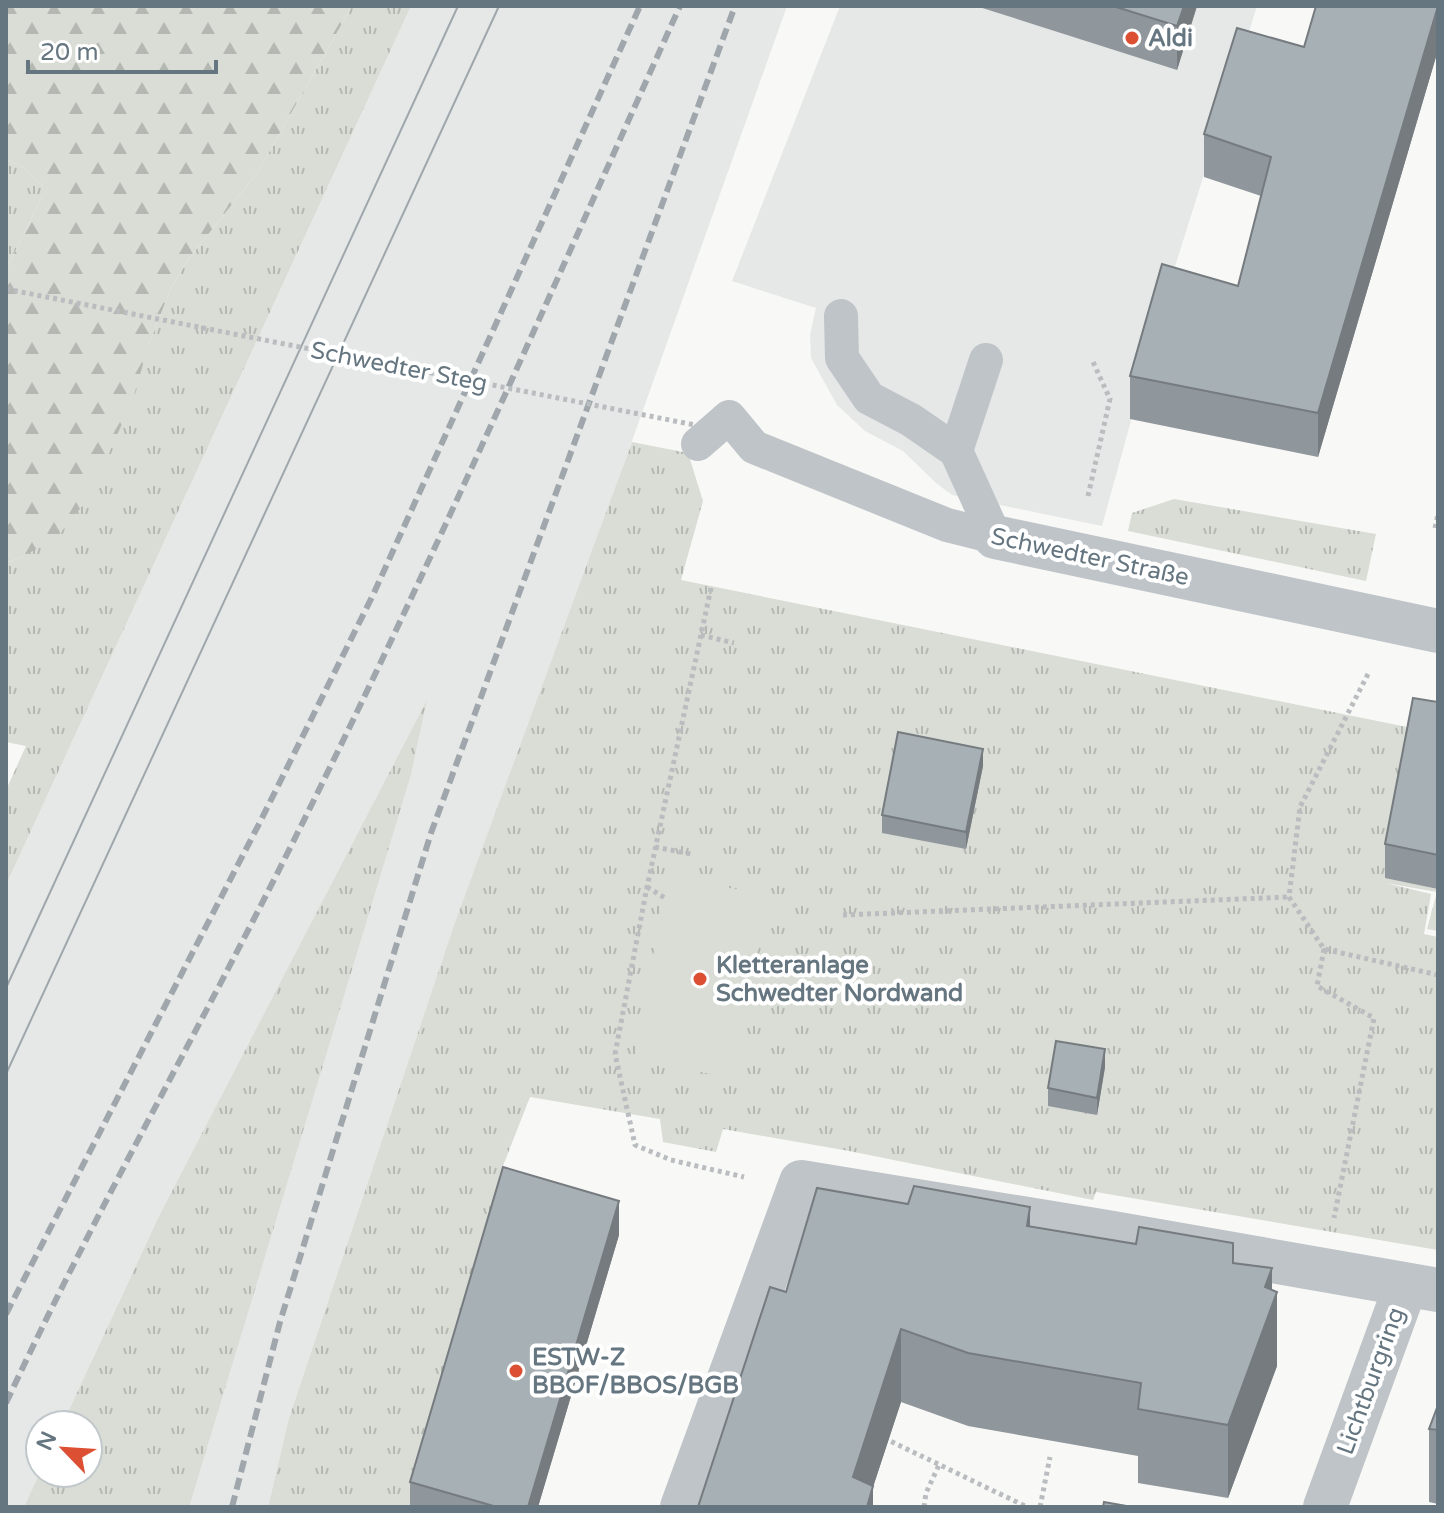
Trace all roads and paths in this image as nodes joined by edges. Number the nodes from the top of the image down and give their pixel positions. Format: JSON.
{"nodes":[{"id":1,"x":6,"y":289,"type":"edge"},
{"id":2,"x":841,"y":316,"type":"dead end"},
{"id":3,"x":986,"y":360,"type":"dead end"},
{"id":4,"x":1093,"y":362,"type":"dead end"},
{"id":5,"x":695,"y":425,"type":"joint"},
{"id":6,"x":956,"y":451,"type":"junction"},
{"id":7,"x":1088,"y":496,"type":"dead end"},
{"id":8,"x":1438,"y":514,"type":"edge"},
{"id":9,"x":1435,"y":528,"type":"dead end"},
{"id":10,"x":995,"y":537,"type":"junction"},
{"id":11,"x":711,"y":588,"type":"dead end"},
{"id":12,"x":1438,"y":631,"type":"edge"},
{"id":13,"x":701,"y":635,"type":"junction"},
{"id":14,"x":734,"y":643,"type":"dead end"},
{"id":15,"x":1368,"y":673,"type":"dead end"},
{"id":16,"x":655,"y":847,"type":"junction"},
{"id":17,"x":691,"y":854,"type":"dead end"},
{"id":18,"x":647,"y":887,"type":"junction"},
{"id":19,"x":1289,"y":897,"type":"junction"},
{"id":20,"x":665,"y":898,"type":"dead end"},
{"id":21,"x":843,"y":915,"type":"dead end"},
{"id":22,"x":1324,"y":949,"type":"junction"},
{"id":23,"x":1438,"y":975,"type":"edge"},
{"id":24,"x":801,"y":1182,"type":"junction"},
{"id":25,"x":1324,"y":1271,"type":"junction"},
{"id":26,"x":1422,"y":1288,"type":"edge"},
{"id":27,"x":879,"y":1435,"type":"edge"},
{"id":28,"x":1050,"y":1457,"type":"dead end"},
{"id":29,"x":939,"y":1465,"type":"junction"},
{"id":30,"x":682,"y":1507,"type":"edge"},
{"id":31,"x":924,"y":1507,"type":"edge"},
{"id":32,"x":1027,"y":1507,"type":"edge"},
{"id":33,"x":1040,"y":1507,"type":"edge"},
{"id":34,"x":1325,"y":1507,"type":"edge"}],
"edges":[{"from":1,"to":5,"type":"path","name":"Schwedter Steg","bridge":true},
{"from":2,"to":6,"type":"lane"},
{"from":3,"to":6,"type":"lane"},
{"from":4,"to":7,"type":"path"},
{"from":5,"to":10,"type":"lane","name":"Schwedter Straße"},
{"from":6,"to":10,"type":"lane"},
{"from":8,"to":9,"type":"path"},
{"from":10,"to":12,"type":"street","name":"Schwedter Straße"},
{"from":11,"to":13,"type":"path"},
{"from":13,"to":14,"type":"path"},
{"from":13,"to":16,"type":"path"},
{"from":15,"to":19,"type":"path"},
{"from":16,"to":17,"type":"path"},
{"from":16,"to":18,"type":"path"},
{"from":18,"to":20,"type":"path"},
{"from":18,"to":24,"type":"path"},
{"from":19,"to":21,"type":"path"},
{"from":19,"to":22,"type":"path"},
{"from":22,"to":23,"type":"path"},
{"from":22,"to":25,"type":"path"},
{"from":24,"to":25,"type":"street"},
{"from":24,"to":30,"type":"street"},
{"from":25,"to":26,"type":"street"},
{"from":26,"to":34,"type":"street","name":"Lichtburgring"},
{"from":27,"to":29,"type":"path"},
{"from":28,"to":33,"type":"path"},
{"from":29,"to":31,"type":"path"},
{"from":29,"to":32,"type":"path"}]}
